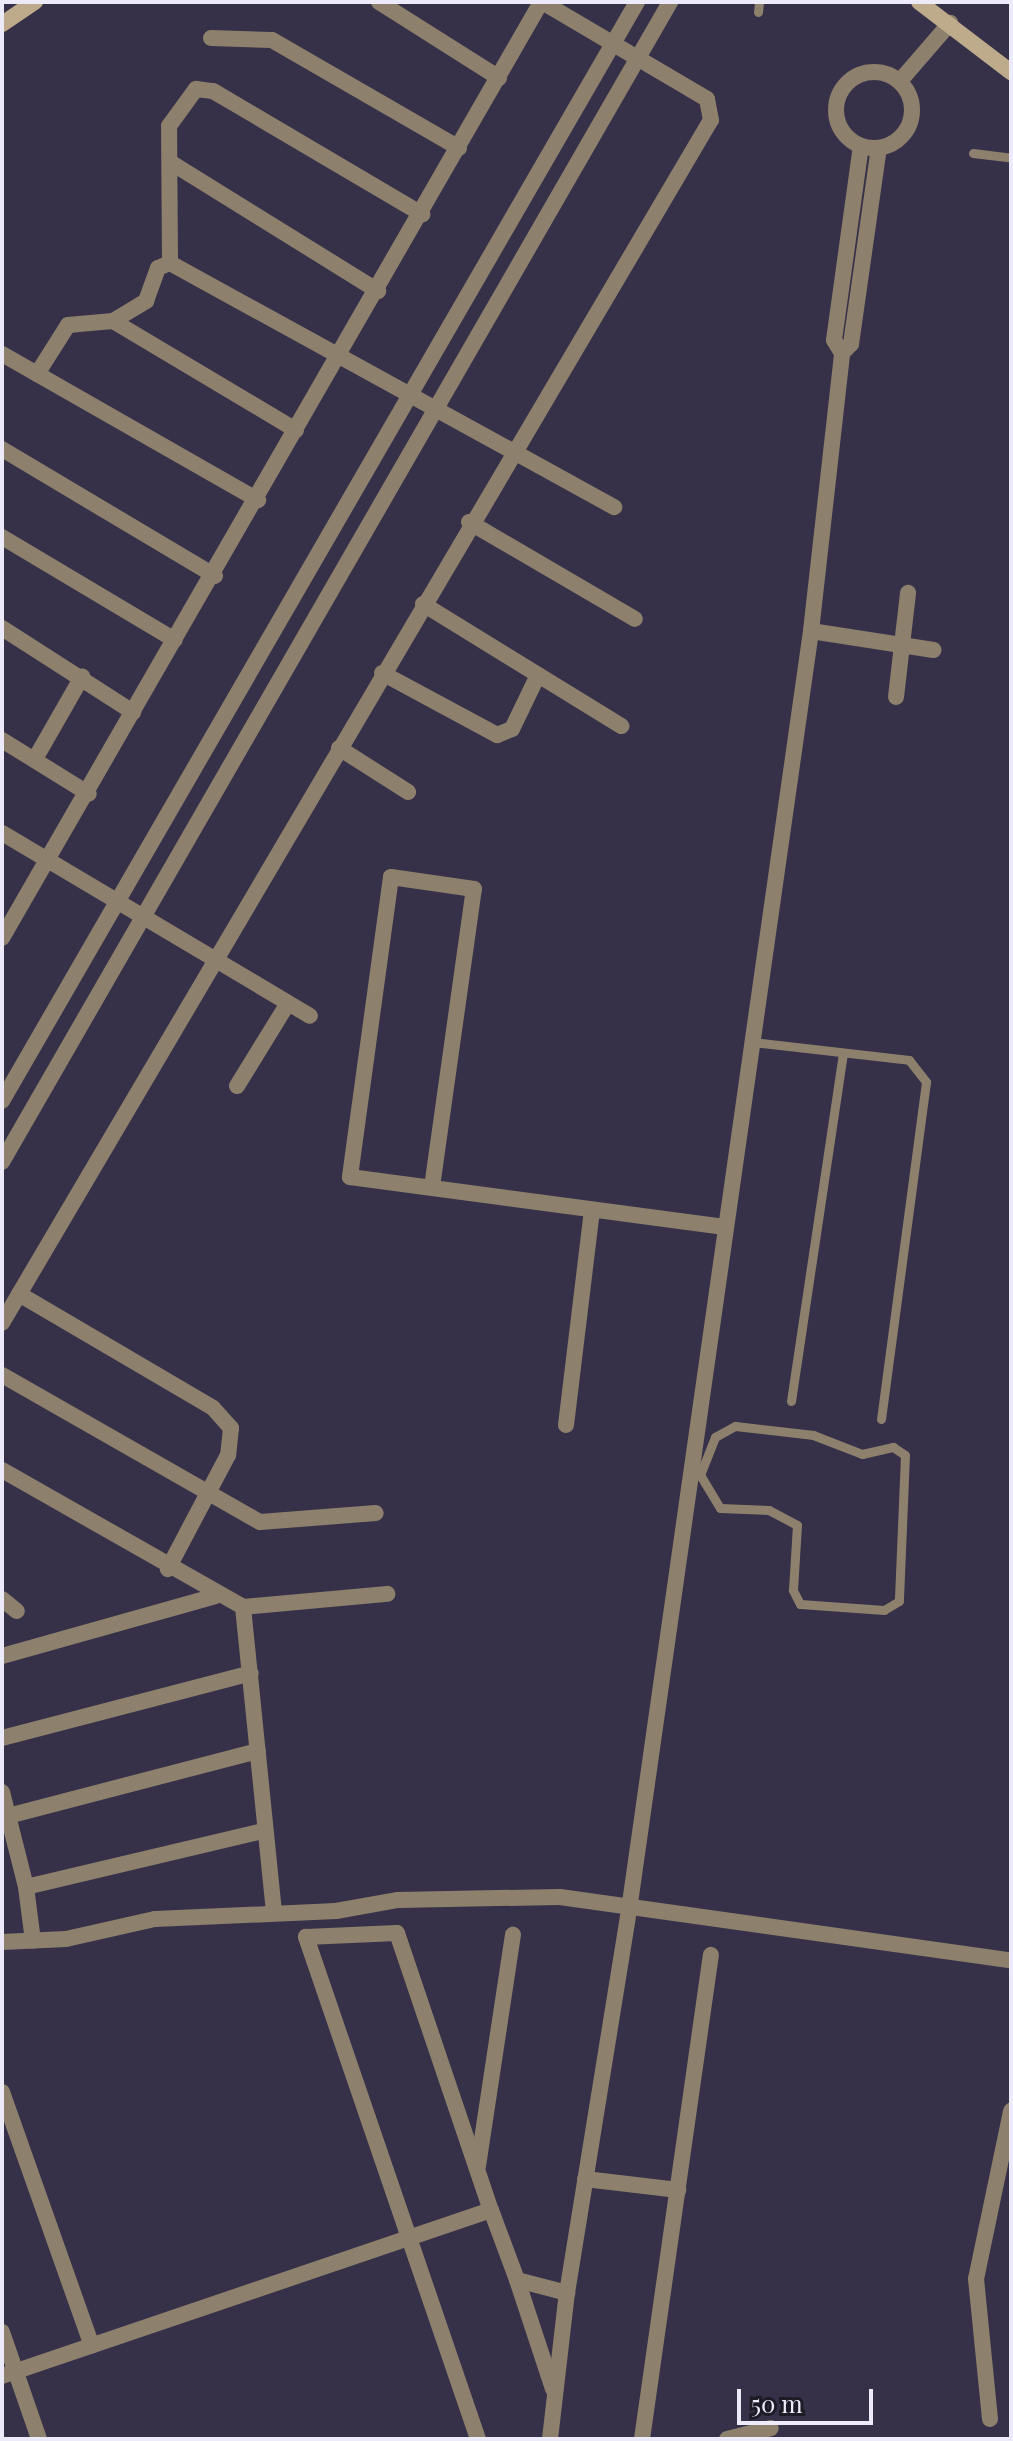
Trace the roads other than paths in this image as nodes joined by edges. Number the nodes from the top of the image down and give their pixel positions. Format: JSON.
{"nodes":[{"id":1,"x":35,"y":2,"type":"edge"},
{"id":2,"x":379,"y":2,"type":"edge"},
{"id":3,"x":541,"y":2,"type":"edge"},
{"id":4,"x":637,"y":2,"type":"edge"},
{"id":5,"x":670,"y":2,"type":"edge"},
{"id":6,"x":919,"y":2,"type":"edge"},
{"id":7,"x":950,"y":23,"type":"junction"},
{"id":8,"x":2,"y":24,"type":"edge"},
{"id":9,"x":211,"y":38,"type":"dead end"},
{"id":10,"x":614,"y":41,"type":"junction"},
{"id":11,"x":638,"y":55,"type":"junction"},
{"id":12,"x":1011,"y":72,"type":"edge"},
{"id":13,"x":499,"y":78,"type":"junction"},
{"id":14,"x":900,"y":81,"type":"junction"},
{"id":15,"x":861,"y":146,"type":"junction"},
{"id":16,"x":459,"y":148,"type":"junction"},
{"id":17,"x":879,"y":148,"type":"junction"},
{"id":18,"x":973,"y":153,"type":"dead end"},
{"id":19,"x":1011,"y":158,"type":"edge"},
{"id":20,"x":170,"y":162,"type":"junction"},
{"id":21,"x":422,"y":214,"type":"junction"},
{"id":22,"x":170,"y":263,"type":"junction"},
{"id":23,"x":378,"y":291,"type":"junction"},
{"id":24,"x":113,"y":321,"type":"junction"},
{"id":25,"x":842,"y":353,"type":"junction"},
{"id":26,"x":2,"y":354,"type":"edge"},
{"id":27,"x":336,"y":358,"type":"junction"},
{"id":28,"x":37,"y":374,"type":"junction"},
{"id":29,"x":409,"y":398,"type":"junction"},
{"id":30,"x":440,"y":413,"type":"junction"},
{"id":31,"x":296,"y":430,"type":"junction"},
{"id":32,"x":2,"y":449,"type":"edge"},
{"id":33,"x":510,"y":455,"type":"junction"},
{"id":34,"x":258,"y":500,"type":"junction"},
{"id":35,"x":614,"y":507,"type":"dead end"},
{"id":36,"x":469,"y":522,"type":"junction"},
{"id":37,"x":2,"y":537,"type":"edge"},
{"id":38,"x":215,"y":576,"type":"junction"},
{"id":39,"x":908,"y":593,"type":"dead end"},
{"id":40,"x":423,"y":604,"type":"junction"},
{"id":41,"x":635,"y":619,"type":"dead end"},
{"id":42,"x":2,"y":628,"type":"edge"},
{"id":43,"x":811,"y":631,"type":"junction"},
{"id":44,"x":175,"y":640,"type":"junction"},
{"id":45,"x":903,"y":644,"type":"junction"},
{"id":46,"x":934,"y":650,"type":"dead end"},
{"id":47,"x":382,"y":673,"type":"junction"},
{"id":48,"x":538,"y":675,"type":"junction"},
{"id":49,"x":82,"y":677,"type":"junction"},
{"id":50,"x":896,"y":697,"type":"dead end"},
{"id":51,"x":133,"y":712,"type":"junction"},
{"id":52,"x":621,"y":726,"type":"dead end"},
{"id":53,"x":2,"y":740,"type":"edge"},
{"id":54,"x":339,"y":748,"type":"junction"},
{"id":55,"x":35,"y":759,"type":"junction"},
{"id":56,"x":408,"y":792,"type":"dead end"},
{"id":57,"x":89,"y":794,"type":"junction"},
{"id":58,"x":2,"y":833,"type":"edge"},
{"id":59,"x":47,"y":859,"type":"junction"},
{"id":60,"x":119,"y":902,"type":"junction"},
{"id":61,"x":145,"y":916,"type":"junction"},
{"id":62,"x":4,"y":931,"type":"edge"},
{"id":63,"x":216,"y":963,"type":"junction"},
{"id":64,"x":288,"y":1003,"type":"junction"},
{"id":65,"x":310,"y":1016,"type":"dead end"},
{"id":66,"x":752,"y":1042,"type":"junction"},
{"id":67,"x":843,"y":1053,"type":"junction"},
{"id":68,"x":237,"y":1086,"type":"dead end"},
{"id":69,"x":2,"y":1101,"type":"edge"},
{"id":70,"x":2,"y":1162,"type":"edge"},
{"id":71,"x":432,"y":1187,"type":"junction"},
{"id":72,"x":592,"y":1210,"type":"junction"},
{"id":73,"x":725,"y":1227,"type":"junction"},
{"id":74,"x":19,"y":1294,"type":"junction"},
{"id":75,"x":2,"y":1323,"type":"edge"},
{"id":76,"x":2,"y":1375,"type":"edge"},
{"id":77,"x":791,"y":1401,"type":"dead end"},
{"id":78,"x":881,"y":1419,"type":"dead end"},
{"id":79,"x":566,"y":1425,"type":"dead end"},
{"id":80,"x":2,"y":1470,"type":"edge"},
{"id":81,"x":694,"y":1476,"type":"junction"},
{"id":82,"x":209,"y":1497,"type":"junction"},
{"id":83,"x":376,"y":1513,"type":"dead end"},
{"id":84,"x":168,"y":1569,"type":"junction"},
{"id":85,"x":387,"y":1594,"type":"dead end"},
{"id":86,"x":216,"y":1596,"type":"junction"},
{"id":87,"x":2,"y":1599,"type":"edge"},
{"id":88,"x":243,"y":1607,"type":"junction"},
{"id":89,"x":17,"y":1611,"type":"dead end"},
{"id":90,"x":2,"y":1656,"type":"edge"},
{"id":91,"x":251,"y":1673,"type":"junction"},
{"id":92,"x":2,"y":1738,"type":"edge"},
{"id":93,"x":258,"y":1751,"type":"junction"},
{"id":94,"x":2,"y":1792,"type":"edge"},
{"id":95,"x":8,"y":1816,"type":"junction"},
{"id":96,"x":263,"y":1831,"type":"junction"},
{"id":97,"x":26,"y":1887,"type":"junction"},
{"id":98,"x":629,"y":1910,"type":"junction"},
{"id":99,"x":274,"y":1912,"type":"junction"},
{"id":100,"x":513,"y":1935,"type":"dead end"},
{"id":101,"x":33,"y":1941,"type":"junction"},
{"id":102,"x":2,"y":1942,"type":"edge"},
{"id":103,"x":711,"y":1955,"type":"dead end"},
{"id":104,"x":1011,"y":1960,"type":"edge"},
{"id":105,"x":2,"y":2092,"type":"edge"},
{"id":106,"x":1011,"y":2111,"type":"edge"},
{"id":107,"x":478,"y":2170,"type":"junction"},
{"id":108,"x":585,"y":2179,"type":"junction"},
{"id":109,"x":678,"y":2190,"type":"junction"},
{"id":110,"x":491,"y":2210,"type":"junction"},
{"id":111,"x":404,"y":2237,"type":"junction"},
{"id":112,"x":517,"y":2280,"type":"junction"},
{"id":113,"x":567,"y":2293,"type":"junction"},
{"id":114,"x":2,"y":2332,"type":"edge"},
{"id":115,"x":92,"y":2346,"type":"junction"},
{"id":116,"x":9,"y":2373,"type":"edge"},
{"id":117,"x":555,"y":2394,"type":"junction"},
{"id":118,"x":990,"y":2419,"type":"dead end"},
{"id":119,"x":771,"y":2428,"type":"dead end"},
{"id":120,"x":39,"y":2439,"type":"edge"},
{"id":121,"x":478,"y":2439,"type":"edge"},
{"id":122,"x":550,"y":2439,"type":"edge"},
{"id":123,"x":642,"y":2439,"type":"edge"},
{"id":124,"x":727,"y":2439,"type":"edge"}],
"edges":[{"from":1,"to":8,"type":"main road"},
{"from":2,"to":13,"type":"street"},
{"from":3,"to":10,"type":"street"},
{"from":3,"to":13,"type":"street"},
{"from":4,"to":10,"type":"street"},
{"from":5,"to":11,"type":"street"},
{"from":6,"to":7,"type":"main road"},
{"from":7,"to":12,"type":"main road"},
{"from":7,"to":14,"type":"street"},
{"from":9,"to":16,"type":"street"},
{"from":10,"to":11,"type":"street"},
{"from":10,"to":29,"type":"street"},
{"from":11,"to":30,"type":"street"},
{"from":11,"to":33,"type":"street"},
{"from":13,"to":16,"type":"street"},
{"from":14,"to":15,"type":"street"},
{"from":14,"to":17,"type":"street"},
{"from":15,"to":17,"type":"street"},
{"from":15,"to":25,"type":"street"},
{"from":16,"to":21,"type":"street"},
{"from":17,"to":25,"type":"street"},
{"from":18,"to":19,"type":"lane"},
{"from":20,"to":21,"type":"street"},
{"from":20,"to":22,"type":"street"},
{"from":20,"to":23,"type":"street"},
{"from":21,"to":23,"type":"street"},
{"from":22,"to":24,"type":"street"},
{"from":22,"to":27,"type":"street"},
{"from":23,"to":27,"type":"street"},
{"from":24,"to":28,"type":"street"},
{"from":24,"to":31,"type":"street"},
{"from":25,"to":43,"type":"street"},
{"from":26,"to":28,"type":"street"},
{"from":27,"to":29,"type":"street"},
{"from":27,"to":31,"type":"street"},
{"from":28,"to":34,"type":"street"},
{"from":29,"to":30,"type":"street"},
{"from":29,"to":60,"type":"street"},
{"from":30,"to":33,"type":"street"},
{"from":30,"to":61,"type":"street"},
{"from":31,"to":34,"type":"street"},
{"from":32,"to":38,"type":"street"},
{"from":33,"to":35,"type":"street"},
{"from":33,"to":36,"type":"street"},
{"from":34,"to":38,"type":"street"},
{"from":36,"to":40,"type":"street"},
{"from":36,"to":41,"type":"street"},
{"from":37,"to":44,"type":"street"},
{"from":38,"to":44,"type":"street"},
{"from":39,"to":45,"type":"street"},
{"from":40,"to":47,"type":"street"},
{"from":40,"to":48,"type":"street"},
{"from":42,"to":49,"type":"street"},
{"from":43,"to":45,"type":"street"},
{"from":43,"to":66,"type":"street"},
{"from":44,"to":51,"type":"street"},
{"from":45,"to":46,"type":"street"},
{"from":45,"to":50,"type":"street"},
{"from":47,"to":48,"type":"street"},
{"from":47,"to":54,"type":"street"},
{"from":48,"to":52,"type":"street"},
{"from":49,"to":51,"type":"street"},
{"from":49,"to":55,"type":"street"},
{"from":51,"to":57,"type":"street"},
{"from":53,"to":55,"type":"street"},
{"from":54,"to":56,"type":"street"},
{"from":54,"to":63,"type":"street"},
{"from":55,"to":57,"type":"street"},
{"from":57,"to":59,"type":"street"},
{"from":58,"to":59,"type":"street"},
{"from":59,"to":60,"type":"street"},
{"from":59,"to":62,"type":"street"},
{"from":60,"to":61,"type":"street"},
{"from":60,"to":69,"type":"street"},
{"from":61,"to":63,"type":"street"},
{"from":61,"to":70,"type":"street"},
{"from":63,"to":64,"type":"street"},
{"from":63,"to":74,"type":"street"},
{"from":64,"to":65,"type":"street"},
{"from":64,"to":68,"type":"street"},
{"from":66,"to":67,"type":"lane"},
{"from":66,"to":73,"type":"street"},
{"from":67,"to":77,"type":"lane"},
{"from":67,"to":78,"type":"lane"},
{"from":71,"to":71,"type":"street"},
{"from":71,"to":72,"type":"street"},
{"from":72,"to":73,"type":"street"},
{"from":72,"to":79,"type":"street"},
{"from":73,"to":81,"type":"street"},
{"from":74,"to":75,"type":"street"},
{"from":74,"to":82,"type":"street"},
{"from":76,"to":82,"type":"street"},
{"from":80,"to":84,"type":"street"},
{"from":81,"to":81,"type":"lane"},
{"from":81,"to":98,"type":"street"},
{"from":82,"to":83,"type":"street"},
{"from":82,"to":84,"type":"street"},
{"from":84,"to":86,"type":"street"},
{"from":85,"to":88,"type":"street"},
{"from":86,"to":88,"type":"street"},
{"from":86,"to":90,"type":"street"},
{"from":87,"to":89,"type":"street"},
{"from":88,"to":91,"type":"street"},
{"from":91,"to":92,"type":"street"},
{"from":91,"to":93,"type":"street"},
{"from":93,"to":95,"type":"street"},
{"from":93,"to":96,"type":"street"},
{"from":94,"to":95,"type":"street"},
{"from":95,"to":97,"type":"street"},
{"from":96,"to":97,"type":"street"},
{"from":96,"to":99,"type":"street"},
{"from":97,"to":101,"type":"street"},
{"from":98,"to":99,"type":"street"},
{"from":98,"to":104,"type":"street"},
{"from":98,"to":108,"type":"street"},
{"from":99,"to":101,"type":"street"},
{"from":100,"to":107,"type":"street"},
{"from":101,"to":102,"type":"street"},
{"from":103,"to":109,"type":"street"},
{"from":105,"to":115,"type":"street"},
{"from":106,"to":118,"type":"street"},
{"from":107,"to":110,"type":"street"},
{"from":107,"to":111,"type":"street"},
{"from":108,"to":109,"type":"street"},
{"from":108,"to":113,"type":"street"},
{"from":109,"to":123,"type":"street"},
{"from":110,"to":111,"type":"street"},
{"from":110,"to":112,"type":"street"},
{"from":111,"to":115,"type":"street"},
{"from":111,"to":121,"type":"street"},
{"from":112,"to":113,"type":"street"},
{"from":112,"to":117,"type":"street"},
{"from":113,"to":117,"type":"street"},
{"from":114,"to":116,"type":"street"},
{"from":115,"to":116,"type":"street"},
{"from":116,"to":120,"type":"street"},
{"from":117,"to":122,"type":"street"},
{"from":119,"to":124,"type":"street"}]}
